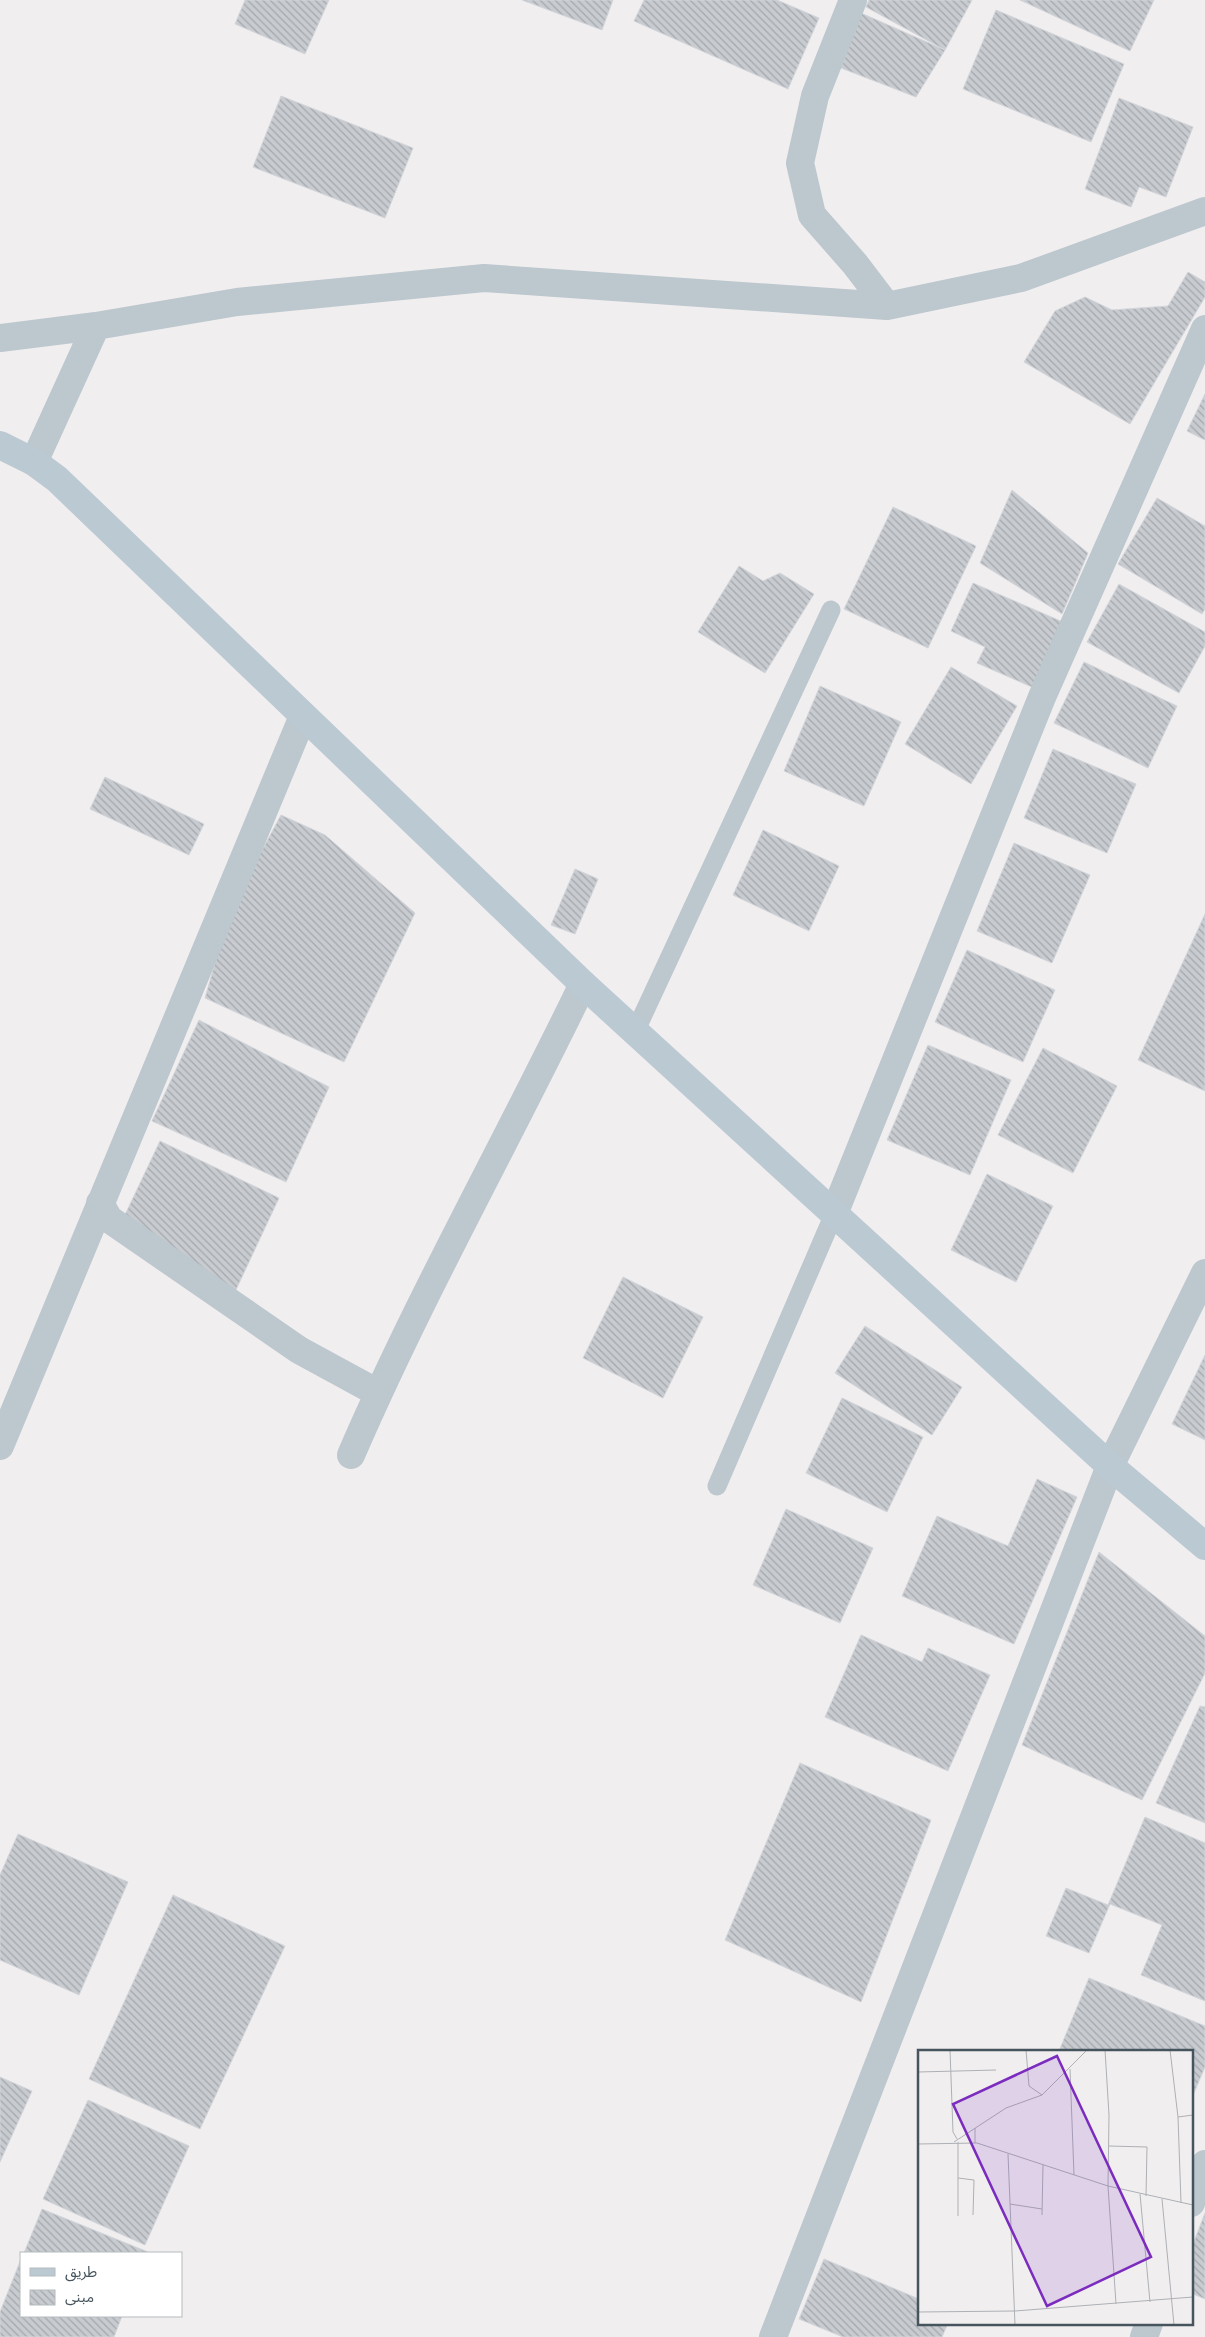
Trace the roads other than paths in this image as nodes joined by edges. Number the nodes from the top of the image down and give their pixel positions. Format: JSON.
{"nodes":[{"id":1,"x":853,"y":0,"type":"edge"},
{"id":2,"x":1205,"y":211,"type":"edge"},
{"id":3,"x":887,"y":306,"type":"junction"},
{"id":4,"x":96,"y":326,"type":"junction"},
{"id":5,"x":1205,"y":329,"type":"edge"},
{"id":6,"x":0,"y":338,"type":"edge"},
{"id":7,"x":0,"y":445,"type":"edge"},
{"id":8,"x":34,"y":462,"type":"junction"},
{"id":9,"x":831,"y":610,"type":"dead end"},
{"id":10,"x":304,"y":716,"type":"junction"},
{"id":11,"x":583,"y":984,"type":"junction"},
{"id":12,"x":635,"y":1032,"type":"junction"},
{"id":13,"x":100,"y":1203,"type":"junction"},
{"id":14,"x":834,"y":1214,"type":"junction"},
{"id":15,"x":1205,"y":1273,"type":"edge"},
{"id":16,"x":378,"y":1393,"type":"junction"},
{"id":17,"x":0,"y":1446,"type":"edge"},
{"id":18,"x":351,"y":1456,"type":"dead end"},
{"id":19,"x":1110,"y":1466,"type":"junction"},
{"id":20,"x":716,"y":1486,"type":"dead end"},
{"id":21,"x":1205,"y":1546,"type":"edge"},
{"id":22,"x":1205,"y":2164,"type":"edge"},
{"id":23,"x":1192,"y":2200,"type":"edge"},
{"id":24,"x":1149,"y":2324,"type":"edge"},
{"id":25,"x":774,"y":2337,"type":"edge"},
{"id":26,"x":1144,"y":2337,"type":"edge"}],
"edges":[{"from":1,"to":3,"type":"street"},
{"from":2,"to":3,"type":"street"},
{"from":3,"to":4,"type":"street"},
{"from":4,"to":6,"type":"street"},
{"from":4,"to":8,"type":"street"},
{"from":5,"to":14,"type":"street"},
{"from":7,"to":8,"type":"street"},
{"from":8,"to":10,"type":"street"},
{"from":9,"to":12,"type":"lane"},
{"from":10,"to":11,"type":"street"},
{"from":10,"to":13,"type":"street"},
{"from":11,"to":12,"type":"street"},
{"from":11,"to":16,"type":"street"},
{"from":12,"to":14,"type":"street"},
{"from":13,"to":16,"type":"street"},
{"from":13,"to":17,"type":"street"},
{"from":14,"to":19,"type":"street"},
{"from":14,"to":20,"type":"lane"},
{"from":15,"to":19,"type":"street"},
{"from":16,"to":18,"type":"street"},
{"from":19,"to":21,"type":"street"},
{"from":19,"to":25,"type":"street"},
{"from":22,"to":23,"type":"street"},
{"from":24,"to":26,"type":"street"}]}
